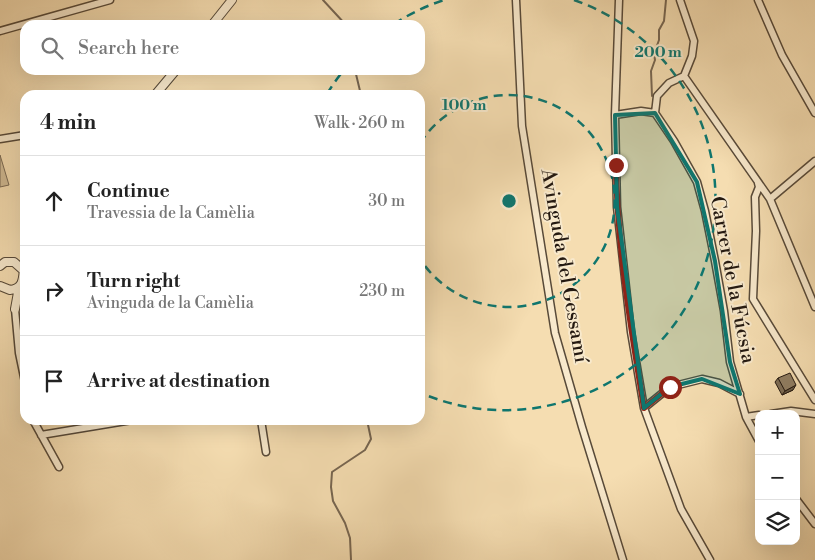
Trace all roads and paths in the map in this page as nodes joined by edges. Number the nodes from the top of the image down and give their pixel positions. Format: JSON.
{"nodes":[{"id":1,"x":110,"y":0,"type":"edge"},
{"id":2,"x":232,"y":0,"type":"edge"},
{"id":3,"x":516,"y":0,"type":"edge"},
{"id":4,"x":619,"y":0,"type":"edge"},
{"id":5,"x":680,"y":0,"type":"edge"},
{"id":6,"x":758,"y":0,"type":"edge"},
{"id":7,"x":39,"y":20,"type":"edge"},
{"id":8,"x":216,"y":20,"type":"edge"},
{"id":9,"x":20,"y":25,"type":"edge"},
{"id":10,"x":0,"y":31,"type":"edge"},
{"id":11,"x":172,"y":75,"type":"edge"},
{"id":12,"x":684,"y":76,"type":"junction"},
{"id":13,"x":159,"y":90,"type":"edge"},
{"id":14,"x":655,"y":113,"type":"junction"},
{"id":15,"x":815,"y":113,"type":"edge"},
{"id":16,"x":615,"y":115,"type":"junction"},
{"id":17,"x":20,"y":136,"type":"edge"},
{"id":18,"x":0,"y":139,"type":"edge"},
{"id":19,"x":815,"y":161,"type":"edge"},
{"id":20,"x":758,"y":183,"type":"junction"},
{"id":21,"x":770,"y":199,"type":"junction"},
{"id":22,"x":20,"y":257,"type":"edge"},
{"id":23,"x":10,"y":262,"type":"junction"},
{"id":24,"x":0,"y":266,"type":"edge"},
{"id":25,"x":20,"y":266,"type":"edge"},
{"id":26,"x":19,"y":287,"type":"joint"},
{"id":27,"x":4,"y":290,"type":"edge"},
{"id":28,"x":815,"y":307,"type":"edge"},
{"id":29,"x":16,"y":308,"type":"junction"},
{"id":30,"x":20,"y":338,"type":"edge"},
{"id":31,"x":740,"y":394,"type":"junction"},
{"id":32,"x":815,"y":400,"type":"edge"},
{"id":33,"x":644,"y":408,"type":"junction"},
{"id":34,"x":800,"y":412,"type":"edge"},
{"id":35,"x":815,"y":414,"type":"edge"},
{"id":36,"x":755,"y":416,"type":"edge"},
{"id":37,"x":746,"y":417,"type":"junction"},
{"id":38,"x":36,"y":425,"type":"edge"},
{"id":39,"x":102,"y":425,"type":"edge"},
{"id":40,"x":262,"y":425,"type":"edge"},
{"id":41,"x":755,"y":433,"type":"edge"},
{"id":42,"x":41,"y":435,"type":"junction"},
{"id":43,"x":266,"y":452,"type":"dead end"},
{"id":44,"x":59,"y":468,"type":"dead end"},
{"id":45,"x":797,"y":500,"type":"edge"},
{"id":46,"x":815,"y":524,"type":"edge"},
{"id":47,"x":623,"y":560,"type":"edge"},
{"id":48,"x":710,"y":560,"type":"edge"}],
"edges":[{"from":1,"to":7,"type":"street"},
{"from":2,"to":8,"type":"street"},
{"from":3,"to":47,"type":"street","name":"Avinguda del Gessamí"},
{"from":4,"to":16,"type":"street"},
{"from":5,"to":12,"type":"street"},
{"from":6,"to":15,"type":"street"},
{"from":9,"to":10,"type":"street"},
{"from":11,"to":13,"type":"street"},
{"from":12,"to":14,"type":"street"},
{"from":12,"to":20,"type":"street"},
{"from":14,"to":16,"type":"street"},
{"from":14,"to":31,"type":"street","name":"Carrer de la Fúcsia"},
{"from":16,"to":33,"type":"street"},
{"from":17,"to":18,"type":"street"},
{"from":19,"to":21,"type":"street"},
{"from":20,"to":21,"type":"street"},
{"from":20,"to":32,"type":"street"},
{"from":21,"to":28,"type":"street"},
{"from":22,"to":23,"type":"street"},
{"from":23,"to":24,"type":"street"},
{"from":23,"to":25,"type":"street"},
{"from":26,"to":27,"type":"street"},
{"from":26,"to":29,"type":"street"},
{"from":27,"to":29,"type":"street"},
{"from":29,"to":30,"type":"street"},
{"from":31,"to":33,"type":"street"},
{"from":31,"to":37,"type":"street","name":"Carrer de la Fúcsia"},
{"from":33,"to":48,"type":"street"},
{"from":34,"to":35,"type":"street"},
{"from":36,"to":37,"type":"street"},
{"from":37,"to":41,"type":"street","name":"Carrer de la Fúcsia"},
{"from":38,"to":42,"type":"street"},
{"from":39,"to":42,"type":"street"},
{"from":40,"to":43,"type":"street"},
{"from":42,"to":44,"type":"street"},
{"from":45,"to":46,"type":"street"}]}
